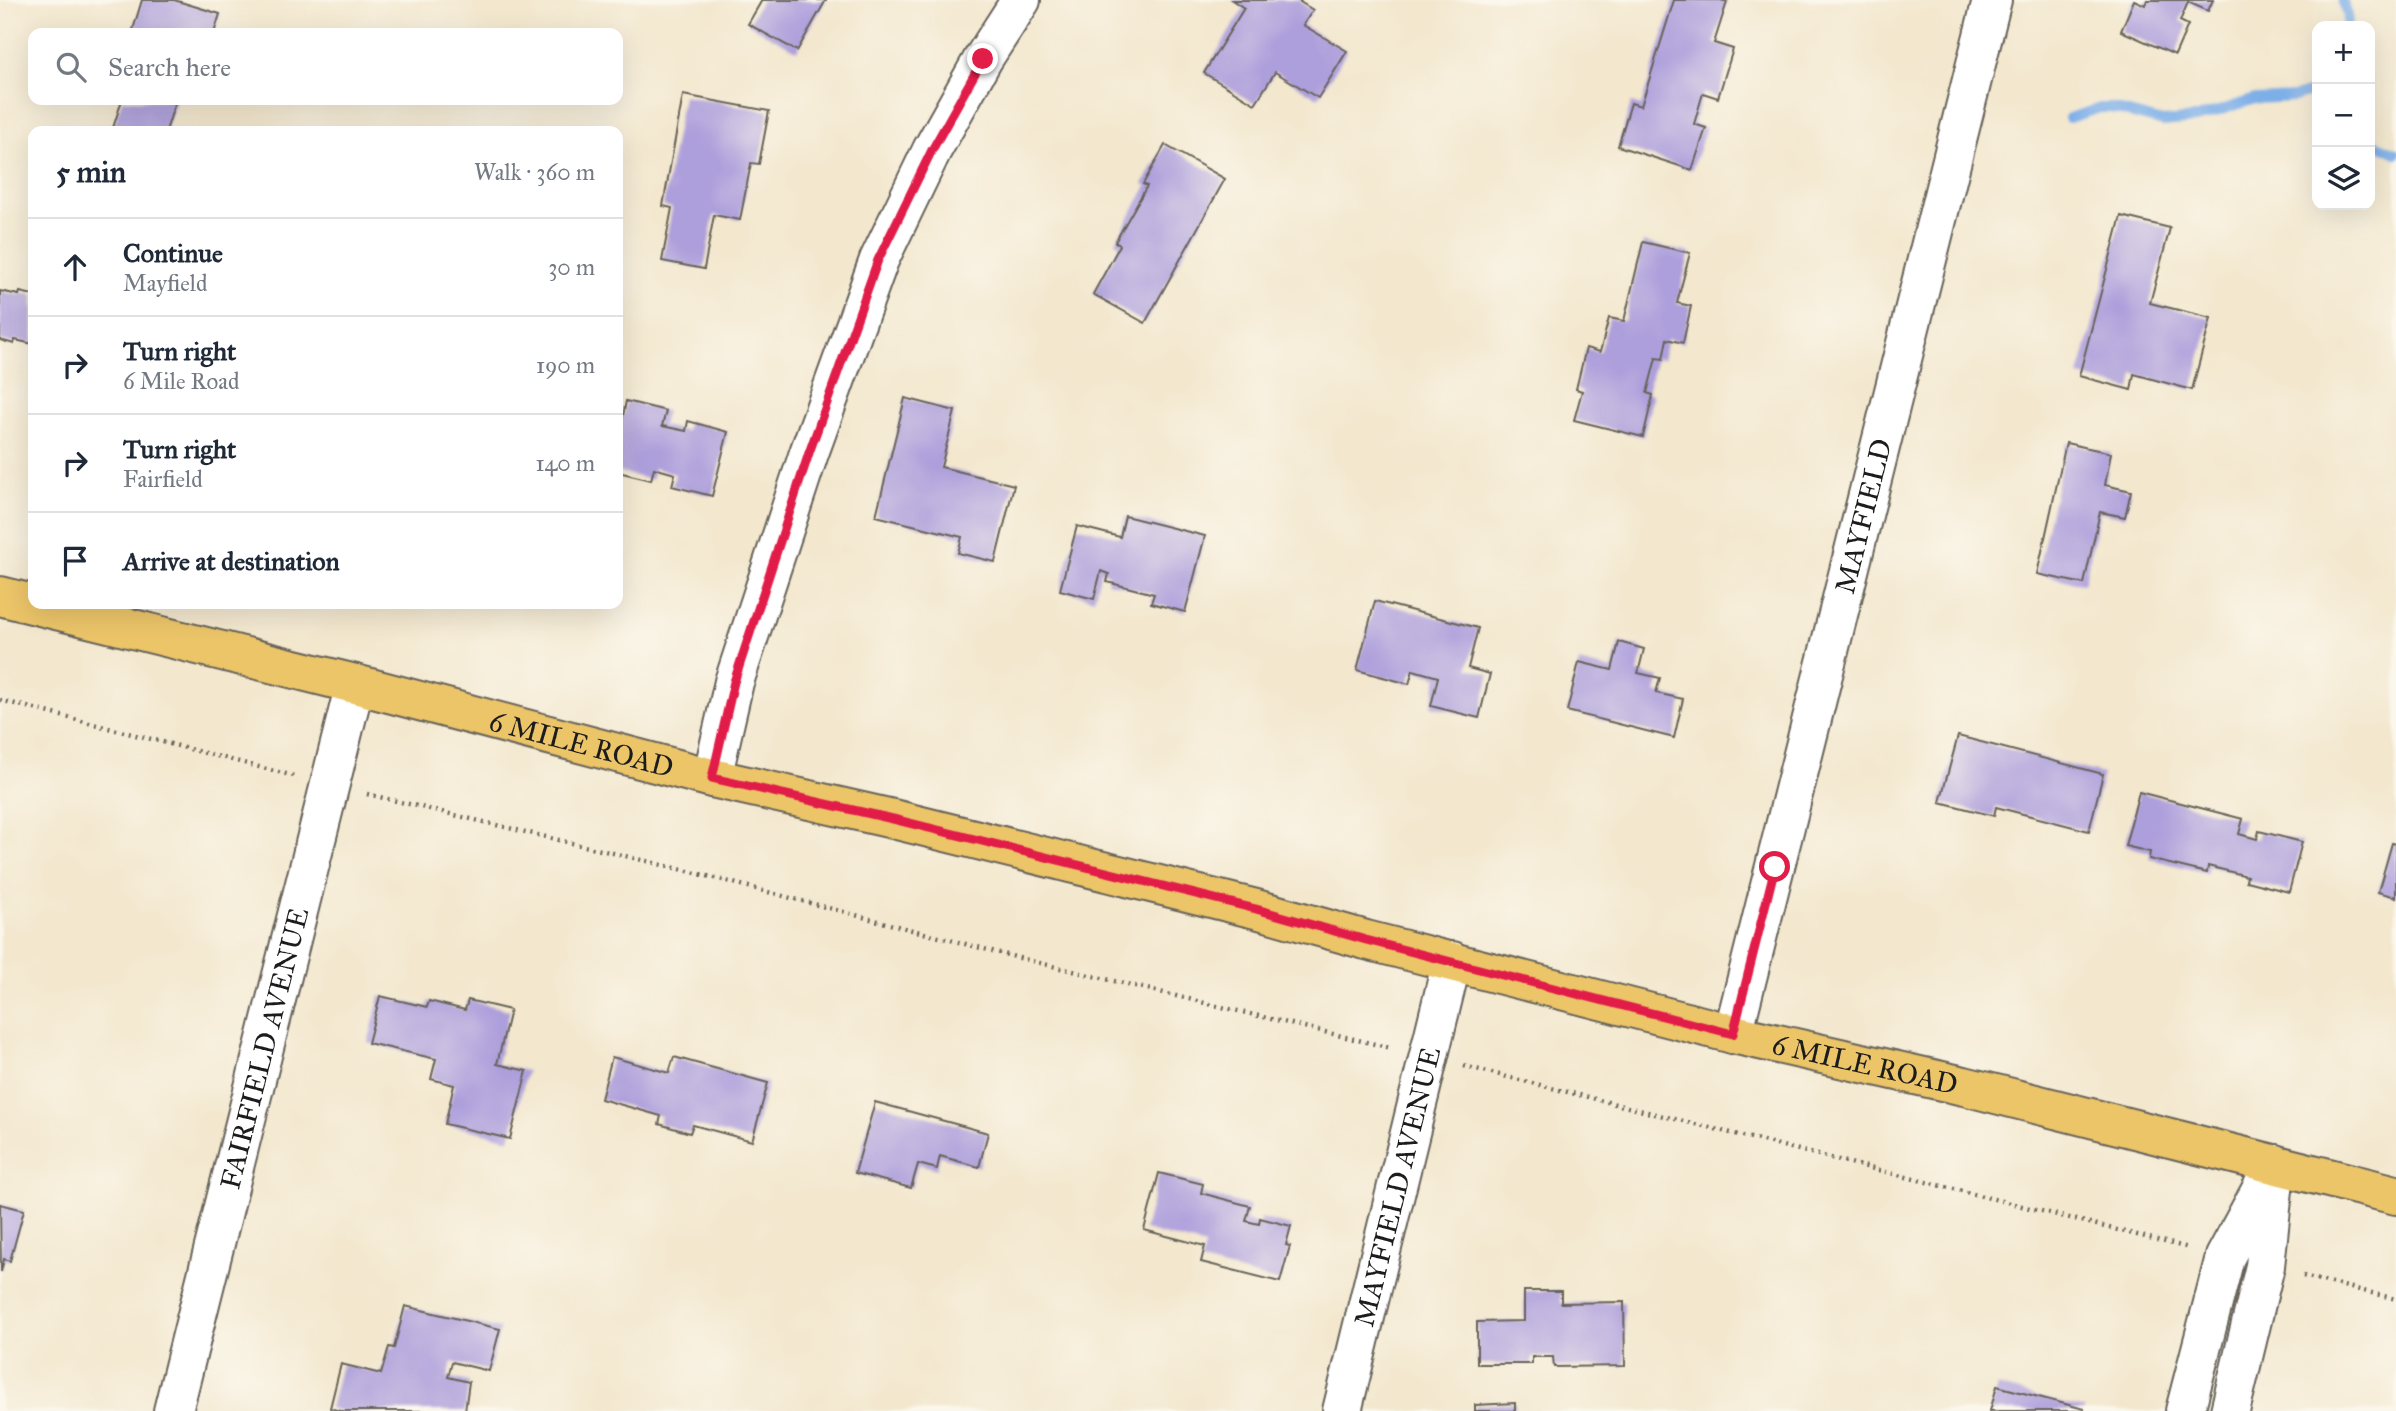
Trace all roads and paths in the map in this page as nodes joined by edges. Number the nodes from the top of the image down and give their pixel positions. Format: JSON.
{"nodes":[{"id":1,"x":1021,"y":0,"type":"edge"},
{"id":2,"x":1992,"y":0,"type":"edge"},
{"id":3,"x":0,"y":596,"type":"edge"},
{"id":4,"x":28,"y":603,"type":"edge"},
{"id":5,"x":52,"y":609,"type":"edge"},
{"id":6,"x":355,"y":684,"type":"junction"},
{"id":7,"x":0,"y":700,"type":"edge"},
{"id":8,"x":712,"y":778,"type":"junction"},
{"id":9,"x":330,"y":785,"type":"junction"},
{"id":10,"x":1452,"y":961,"type":"junction"},
{"id":11,"x":1733,"y":1034,"type":"junction"},
{"id":12,"x":1430,"y":1057,"type":"junction"},
{"id":13,"x":2276,"y":1164,"type":"junction"},
{"id":14,"x":2396,"y":1195,"type":"edge"},
{"id":15,"x":2225,"y":1257,"type":"junction"},
{"id":16,"x":2266,"y":1266,"type":"junction"},
{"id":17,"x":2396,"y":1299,"type":"edge"},
{"id":18,"x":173,"y":1411,"type":"edge"},
{"id":19,"x":1342,"y":1411,"type":"edge"},
{"id":20,"x":2185,"y":1411,"type":"edge"},
{"id":21,"x":2230,"y":1411,"type":"edge"}],
"edges":[{"from":1,"to":8,"type":"street"},
{"from":2,"to":11,"type":"street","name":"MAYFIELD"},
{"from":3,"to":4,"type":"main road","name":"6 MILE ROAD"},
{"from":5,"to":6,"type":"main road","name":"6 MILE ROAD"},
{"from":6,"to":8,"type":"main road","name":"6 MILE ROAD"},
{"from":6,"to":9,"type":"street","name":"FAIRFIELD AVENUE"},
{"from":7,"to":9,"type":"path"},
{"from":8,"to":10,"type":"main road","name":"6 MILE ROAD"},
{"from":9,"to":12,"type":"path"},
{"from":9,"to":18,"type":"street","name":"FAIRFIELD AVENUE"},
{"from":10,"to":11,"type":"main road","name":"6 MILE ROAD"},
{"from":10,"to":12,"type":"street","name":"MAYFIELD AVENUE"},
{"from":11,"to":13,"type":"main road","name":"6 MILE ROAD"},
{"from":12,"to":15,"type":"path"},
{"from":12,"to":19,"type":"street","name":"MAYFIELD AVENUE"},
{"from":13,"to":14,"type":"main road","name":"6 MILE ROAD"},
{"from":13,"to":15,"type":"street"},
{"from":13,"to":16,"type":"street"},
{"from":15,"to":20,"type":"street"},
{"from":16,"to":17,"type":"path"},
{"from":16,"to":21,"type":"street"}]}
